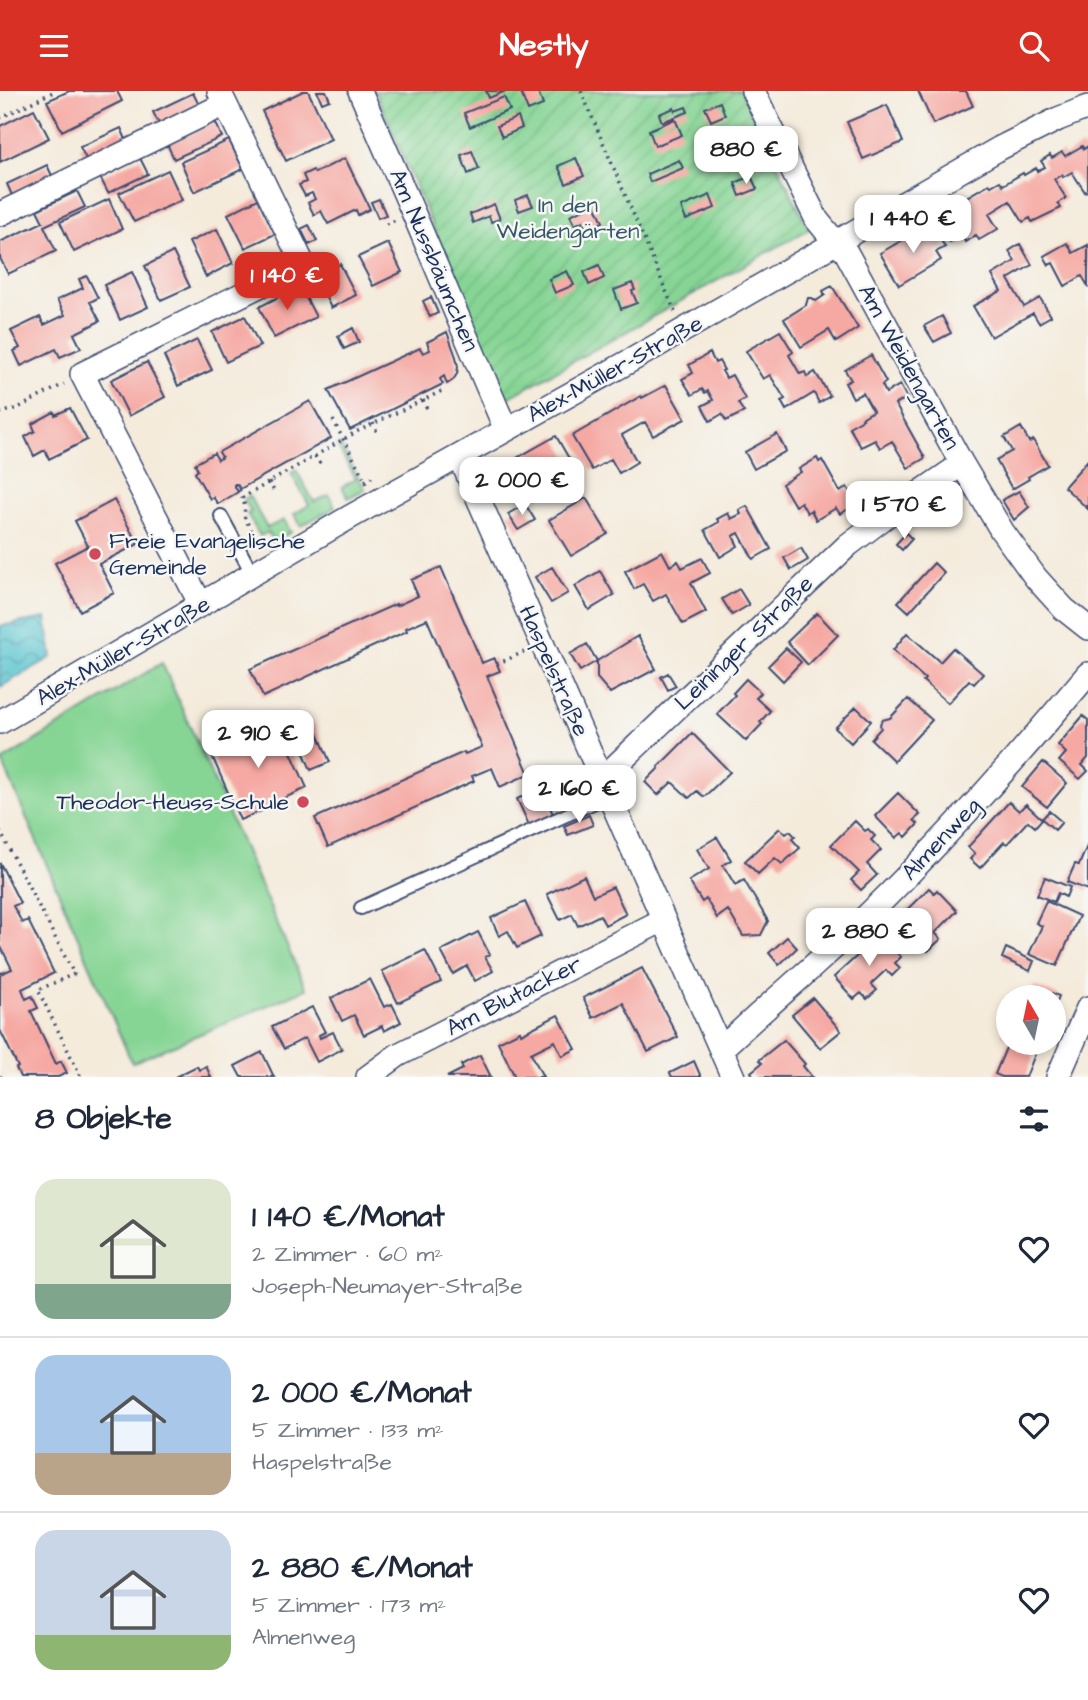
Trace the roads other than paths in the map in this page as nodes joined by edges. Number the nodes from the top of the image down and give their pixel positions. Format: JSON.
{"nodes":[{"id":1,"x":360,"y":91,"type":"edge"},
{"id":2,"x":753,"y":91,"type":"edge"},
{"id":3,"x":222,"y":97,"type":"edge"},
{"id":4,"x":1088,"y":107,"type":"edge"},
{"id":5,"x":0,"y":214,"type":"edge"},
{"id":6,"x":836,"y":243,"type":"junction"},
{"id":7,"x":506,"y":430,"type":"junction"},
{"id":8,"x":460,"y":457,"type":"junction"},
{"id":9,"x":962,"y":464,"type":"junction"},
{"id":10,"x":221,"y":516,"type":"dead end"},
{"id":11,"x":253,"y":575,"type":"junction"},
{"id":12,"x":201,"y":605,"type":"junction"},
{"id":13,"x":1088,"y":628,"type":"edge"},
{"id":14,"x":1088,"y":674,"type":"edge"},
{"id":15,"x":0,"y":722,"type":"edge"},
{"id":16,"x":605,"y":788,"type":"junction"},
{"id":17,"x":361,"y":908,"type":"dead end"},
{"id":18,"x":663,"y":920,"type":"junction"},
{"id":19,"x":1088,"y":1008,"type":"edge"},
{"id":20,"x":721,"y":1049,"type":"junction"},
{"id":21,"x":368,"y":1077,"type":"edge"},
{"id":22,"x":733,"y":1077,"type":"edge"},
{"id":23,"x":1058,"y":1077,"type":"edge"}],
"edges":[{"from":1,"to":7,"type":"street","name":"Am Nussbäumchen"},
{"from":2,"to":6,"type":"street","name":"Am Weidengarten"},
{"from":3,"to":5,"type":"street"},
{"from":3,"to":12,"type":"street"},
{"from":4,"to":6,"type":"street","name":"Alex-Müller-Straße"},
{"from":6,"to":7,"type":"street","name":"Alex-Müller-Straße"},
{"from":6,"to":9,"type":"street","name":"Am Weidengarten"},
{"from":7,"to":8,"type":"street","name":"Alex-Müller-Straße"},
{"from":8,"to":11,"type":"street","name":"Alex-Müller-Straße"},
{"from":8,"to":16,"type":"street","name":"Haspelstraße"},
{"from":9,"to":13,"type":"street","name":"Am Weidengarten"},
{"from":9,"to":16,"type":"street","name":"Leininger Straße"},
{"from":10,"to":11,"type":"lane"},
{"from":11,"to":12,"type":"street","name":"Alex-Müller-Straße"},
{"from":12,"to":15,"type":"street","name":"Alex-Müller-Straße"},
{"from":14,"to":20,"type":"street","name":"Almenweg"},
{"from":16,"to":17,"type":"lane"},
{"from":16,"to":18,"type":"street","name":"Haspelstraße"},
{"from":18,"to":20,"type":"street","name":"Haspelstraße"},
{"from":18,"to":21,"type":"street","name":"Am Blutacker"},
{"from":19,"to":23,"type":"street"},
{"from":20,"to":22,"type":"street","name":"Haspelstraße"}]}
